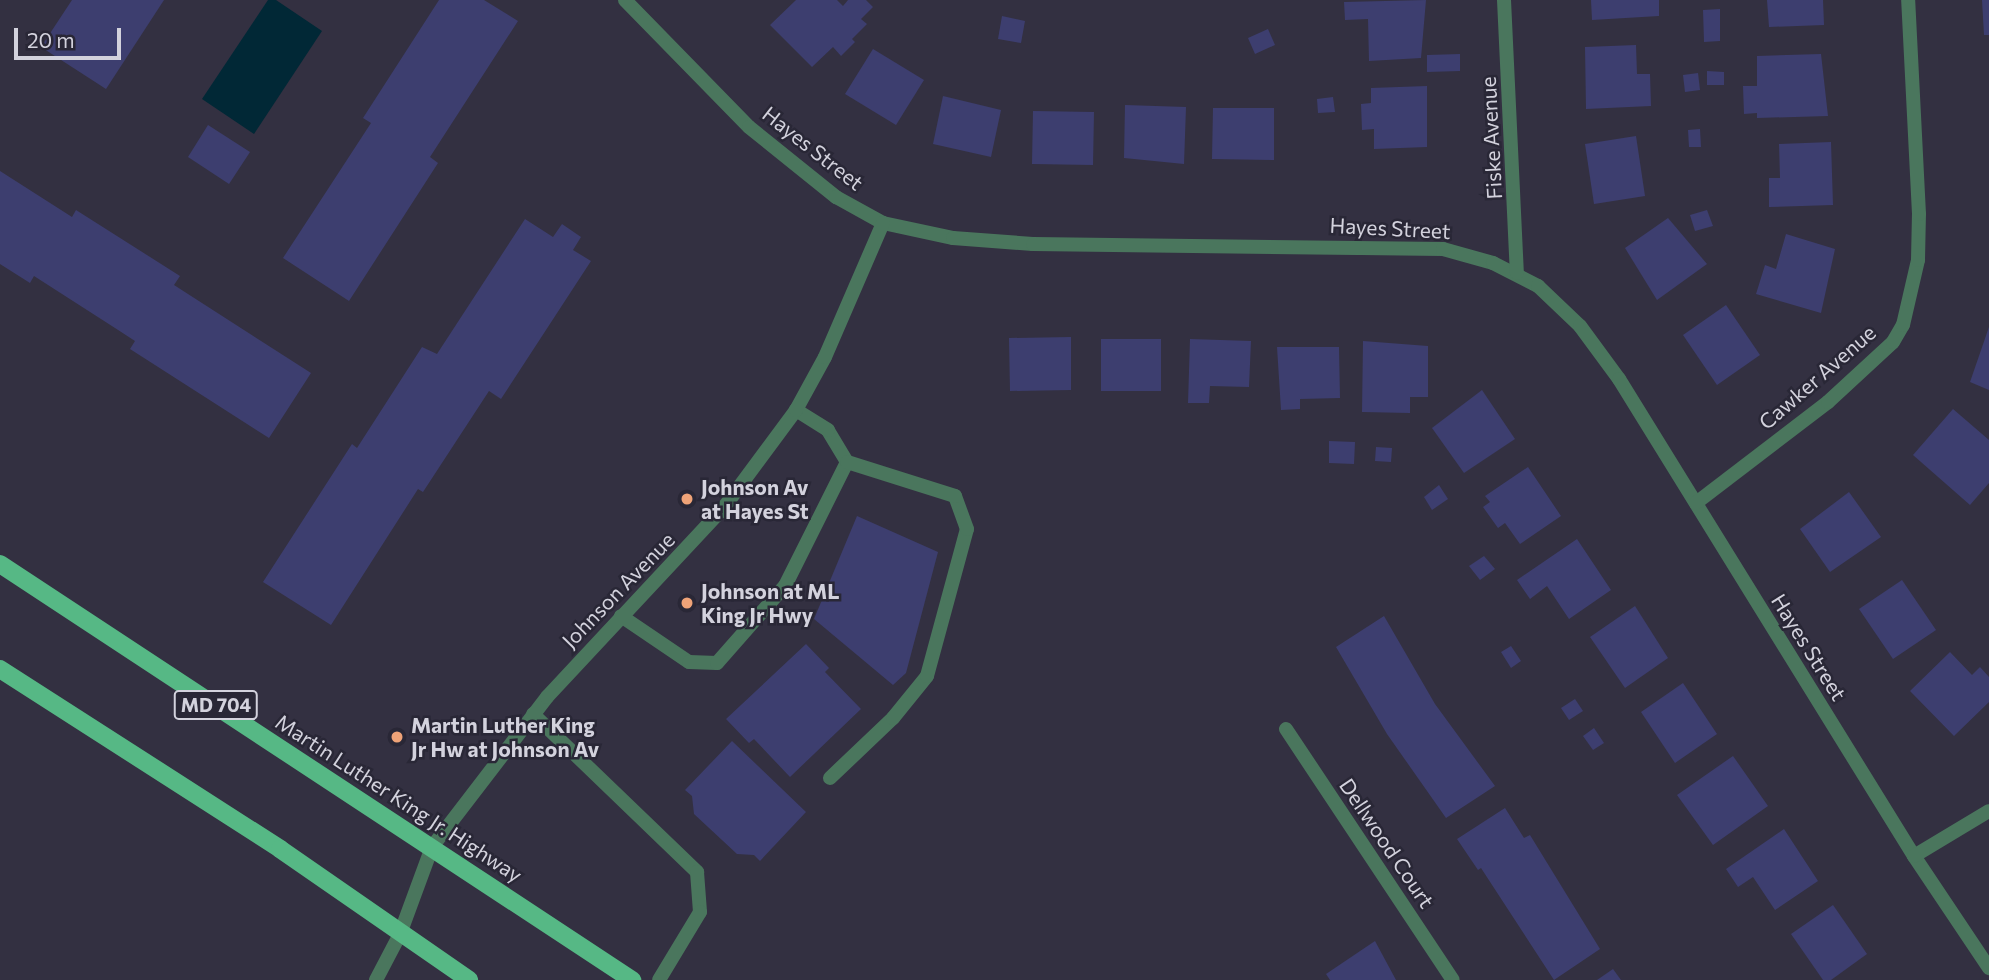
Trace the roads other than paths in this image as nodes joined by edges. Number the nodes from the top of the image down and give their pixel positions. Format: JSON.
{"nodes":[{"id":1,"x":625,"y":0,"type":"edge"},
{"id":2,"x":1504,"y":0,"type":"edge"},
{"id":3,"x":1908,"y":0,"type":"edge"},
{"id":4,"x":883,"y":223,"type":"junction"},
{"id":5,"x":1517,"y":273,"type":"junction"},
{"id":6,"x":796,"y":410,"type":"junction"},
{"id":7,"x":847,"y":462,"type":"junction"},
{"id":8,"x":1696,"y":503,"type":"junction"},
{"id":9,"x":0,"y":564,"type":"edge"},
{"id":10,"x":621,"y":616,"type":"junction"},
{"id":11,"x":0,"y":669,"type":"edge"},
{"id":12,"x":533,"y":714,"type":"junction"},
{"id":13,"x":1286,"y":729,"type":"dead end"},
{"id":14,"x":830,"y":778,"type":"dead end"},
{"id":15,"x":1989,"y":811,"type":"edge"},
{"id":16,"x":432,"y":847,"type":"junction"},
{"id":17,"x":1914,"y":856,"type":"junction"},
{"id":18,"x":400,"y":934,"type":"junction"},
{"id":19,"x":1989,"y":968,"type":"edge"},
{"id":20,"x":376,"y":980,"type":"edge"},
{"id":21,"x":469,"y":980,"type":"edge"},
{"id":22,"x":632,"y":980,"type":"edge"},
{"id":23,"x":659,"y":980,"type":"edge"},
{"id":24,"x":1453,"y":980,"type":"edge"}],
"edges":[{"from":1,"to":4,"type":"street","name":"Hayes Street"},
{"from":2,"to":5,"type":"street","name":"Fiske Avenue"},
{"from":3,"to":8,"type":"street","name":"Cawker Avenue"},
{"from":4,"to":5,"type":"street","name":"Hayes Street"},
{"from":4,"to":6,"type":"street","name":"Johnson Avenue"},
{"from":5,"to":8,"type":"street","name":"Hayes Street"},
{"from":6,"to":7,"type":"street"},
{"from":6,"to":10,"type":"street","name":"Johnson Avenue"},
{"from":7,"to":10,"type":"street"},
{"from":7,"to":14,"type":"street"},
{"from":8,"to":17,"type":"street","name":"Hayes Street"},
{"from":9,"to":16,"type":"main road","name":"Martin Luther King Jr. Highway","number":"MD 704"},
{"from":10,"to":12,"type":"street","name":"Johnson Avenue"},
{"from":11,"to":18,"type":"main road"},
{"from":12,"to":16,"type":"street","name":"Johnson Avenue"},
{"from":12,"to":23,"type":"street"},
{"from":13,"to":24,"type":"street","name":"Dellwood Court"},
{"from":15,"to":17,"type":"street"},
{"from":16,"to":18,"type":"street","name":"Johnson Avenue"},
{"from":16,"to":22,"type":"main road","name":"Martin Luther King Jr. Highway","number":"MD 704"},
{"from":17,"to":19,"type":"street","name":"Hayes Street"},
{"from":18,"to":20,"type":"street","name":"Johnson Avenue"},
{"from":18,"to":21,"type":"main road"}]}
